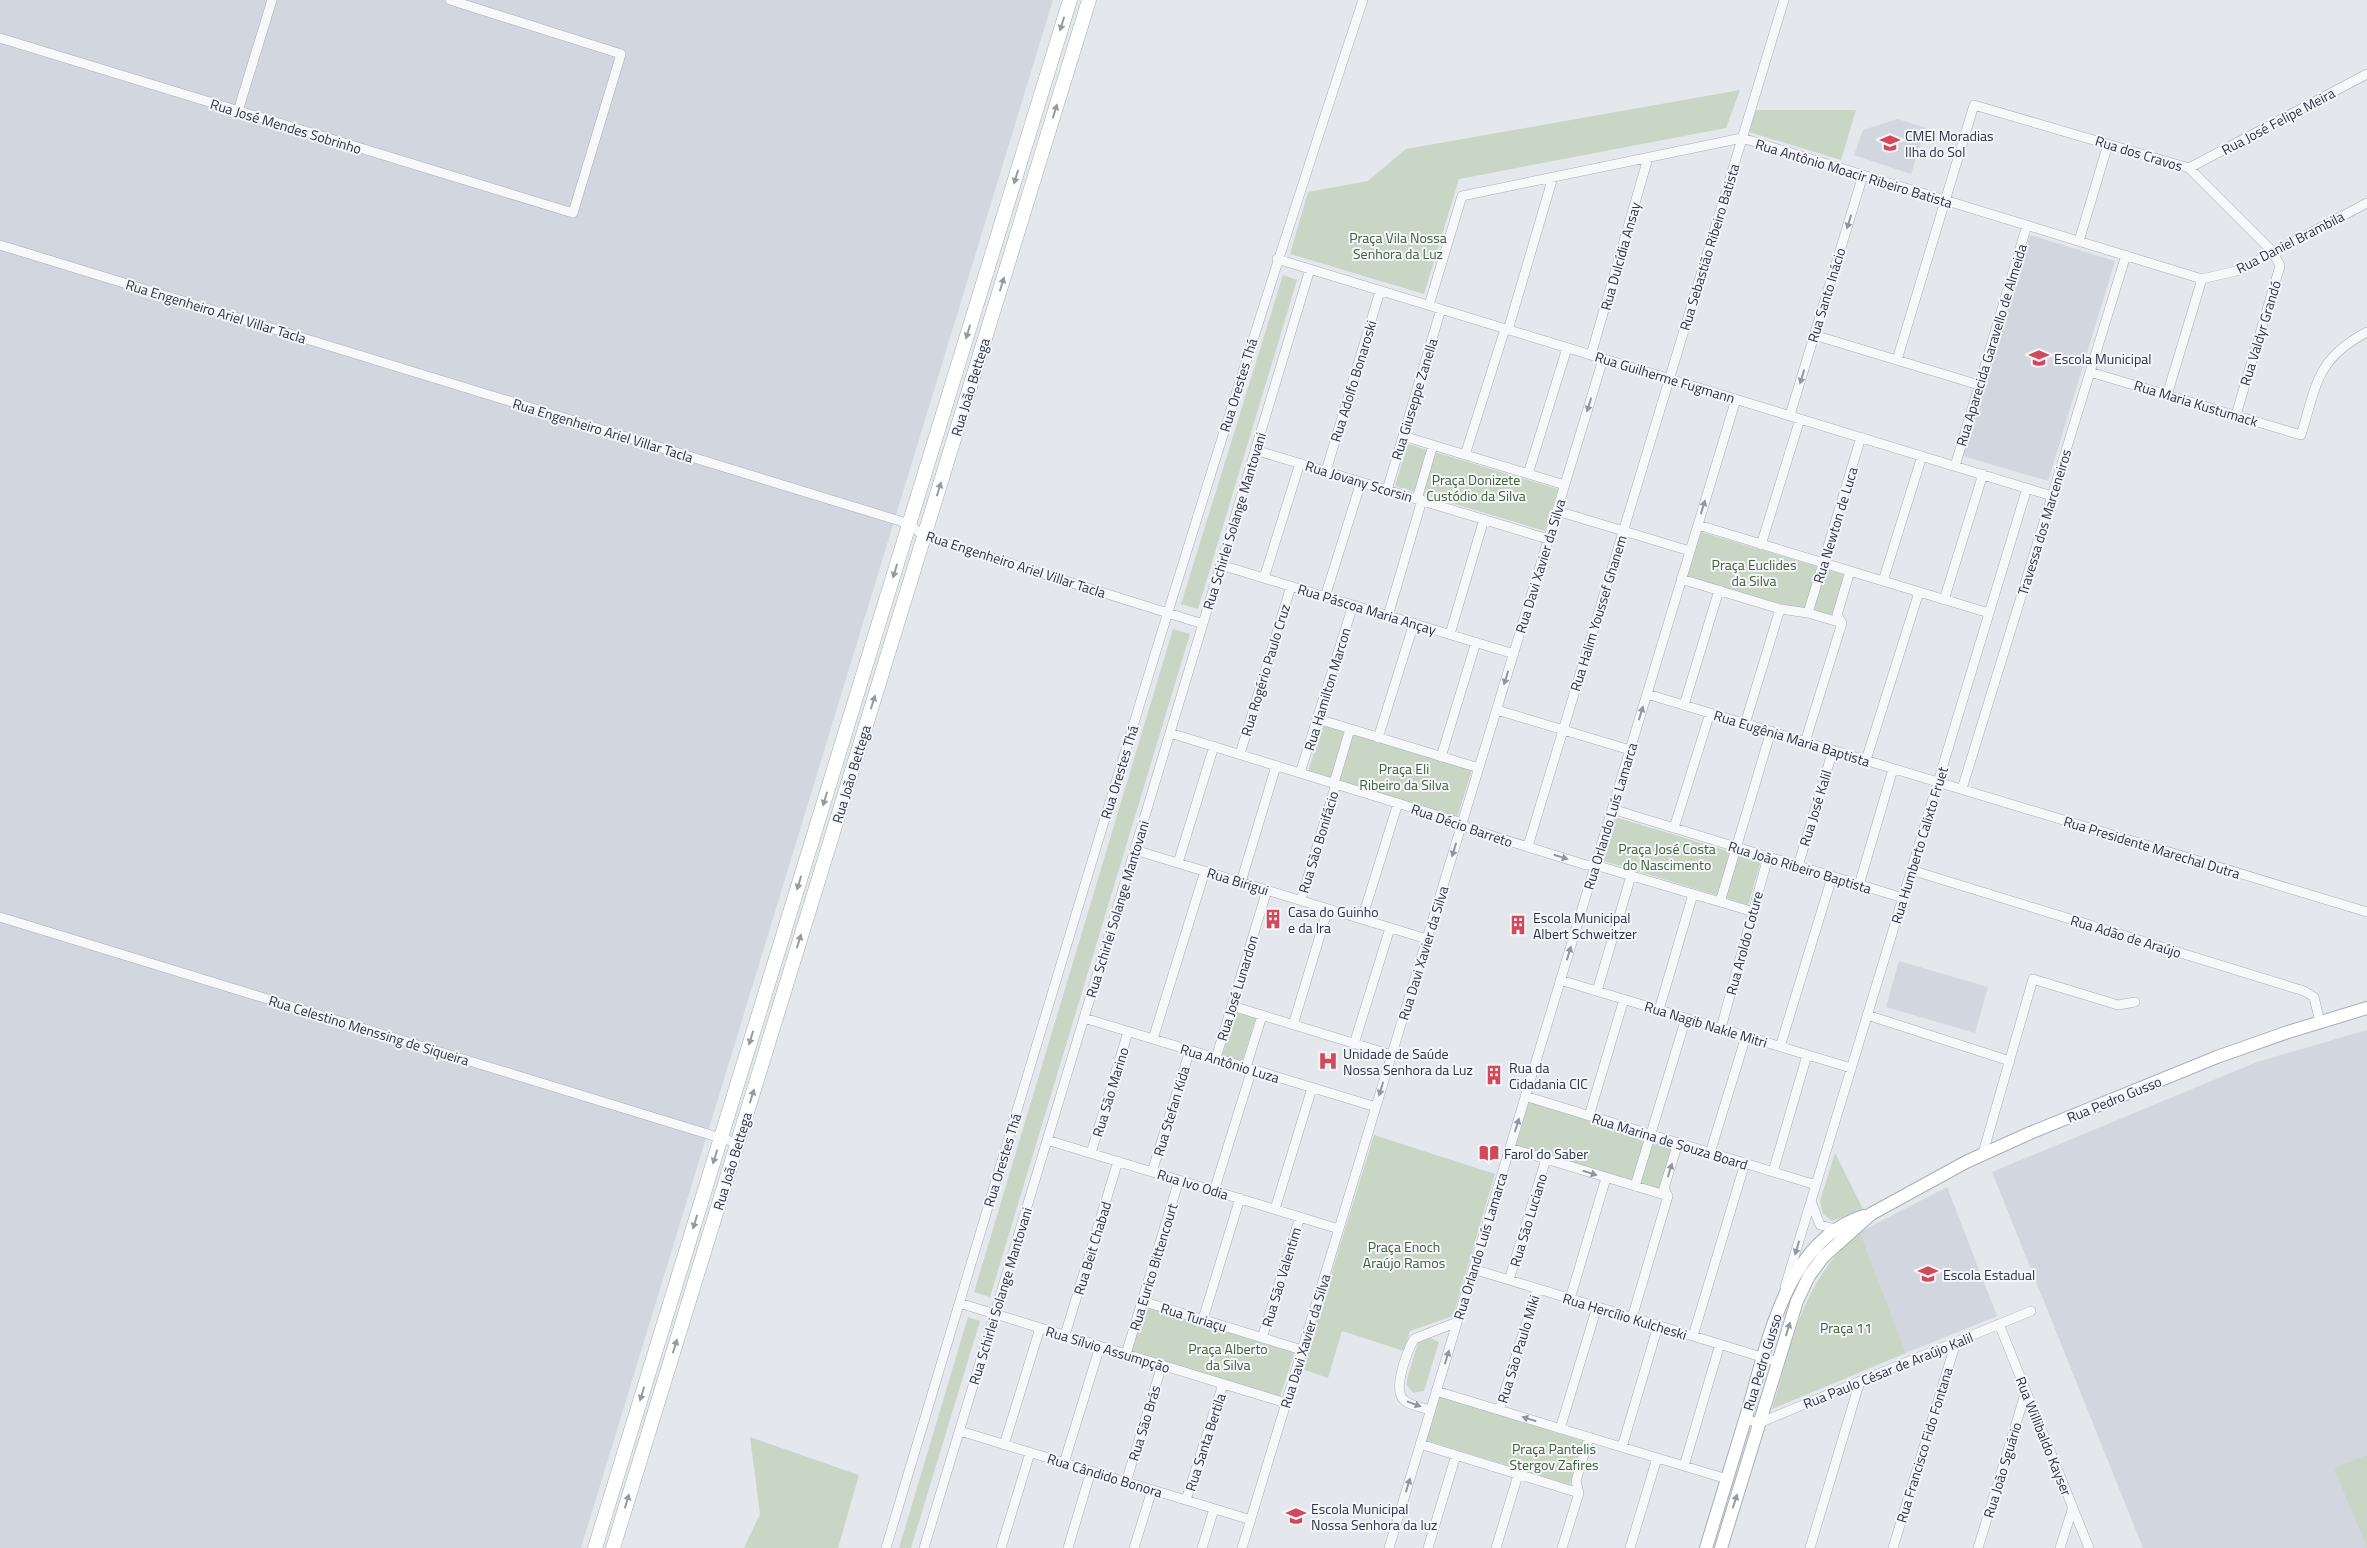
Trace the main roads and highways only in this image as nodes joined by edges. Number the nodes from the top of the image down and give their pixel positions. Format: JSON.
{"nodes":[{"id":1,"x":1070,"y":0,"type":"edge"},
{"id":2,"x":1089,"y":0,"type":"edge"},
{"id":3,"x":1030,"y":130,"type":"junction"},
{"id":4,"x":1048,"y":135,"type":"junction"},
{"id":5,"x":1023,"y":152,"type":"junction"},
{"id":6,"x":1041,"y":157,"type":"junction"},
{"id":7,"x":813,"y":836,"type":"junction"},
{"id":8,"x":830,"y":842,"type":"junction"},
{"id":9,"x":2367,"y":1008,"type":"edge"},
{"id":10,"x":1871,"y":1214,"type":"junction"},
{"id":11,"x":595,"y":1548,"type":"edge"},
{"id":12,"x":612,"y":1548,"type":"edge"},
{"id":13,"x":1706,"y":1548,"type":"edge"},
{"id":14,"x":1721,"y":1548,"type":"edge"}],
"edges":[{"from":1,"to":3,"type":"main road","name":"Rua João Bettega","one_way":true},
{"from":4,"to":2,"type":"main road","name":"Rua João Bettega","one_way":true},
{"from":3,"to":4,"type":"main road"},
{"from":3,"to":5,"type":"main road","name":"Rua João Bettega"},
{"from":4,"to":6,"type":"main road","name":"Rua João Bettega"},
{"from":5,"to":6,"type":"main road"},
{"from":5,"to":7,"type":"main road","name":"Rua João Bettega","one_way":true},
{"from":8,"to":6,"type":"main road","name":"Rua João Bettega","one_way":true},
{"from":7,"to":8,"type":"main road"},
{"from":7,"to":11,"type":"main road","name":"Rua João Bettega","one_way":true},
{"from":12,"to":8,"type":"main road","name":"Rua João Bettega","one_way":true},
{"from":9,"to":10,"type":"main road","name":"Rua Pedro Gusso"},
{"from":10,"to":13,"type":"main road","name":"Rua Pedro Gusso"},
{"from":14,"to":10,"type":"main road","name":"Rua Pedro Gusso","one_way":true}]}
